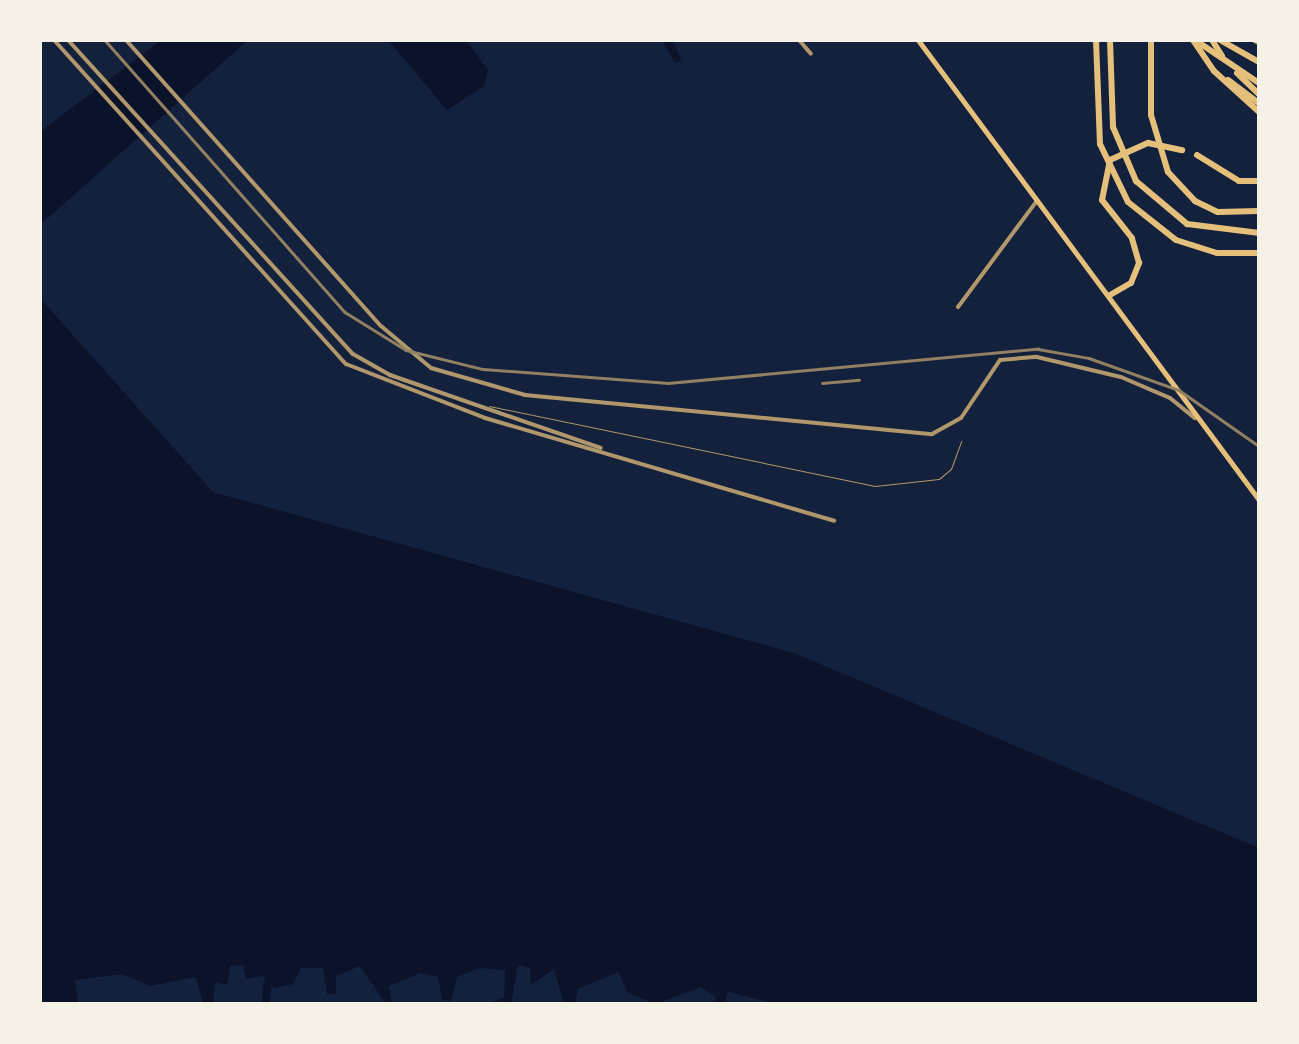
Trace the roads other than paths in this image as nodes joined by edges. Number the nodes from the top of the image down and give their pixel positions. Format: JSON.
{"nodes":[{"id":1,"x":54,"y":40,"type":"edge"},
{"id":2,"x":68,"y":40,"type":"edge"},
{"id":3,"x":126,"y":40,"type":"edge"},
{"id":4,"x":799,"y":40,"type":"edge"},
{"id":5,"x":918,"y":40,"type":"edge"},
{"id":6,"x":1096,"y":40,"type":"edge"},
{"id":7,"x":1110,"y":40,"type":"edge"},
{"id":8,"x":1151,"y":40,"type":"edge"},
{"id":9,"x":1191,"y":40,"type":"edge"},
{"id":10,"x":1212,"y":40,"type":"edge"},
{"id":11,"x":1220,"y":40,"type":"edge"},
{"id":12,"x":811,"y":54,"type":"dead end"},
{"id":13,"x":1259,"y":62,"type":"edge"},
{"id":14,"x":1259,"y":84,"type":"edge"},
{"id":15,"x":1259,"y":94,"type":"edge"},
{"id":16,"x":1259,"y":104,"type":"edge"},
{"id":17,"x":1259,"y":112,"type":"edge"},
{"id":18,"x":1182,"y":150,"type":"dead end"},
{"id":19,"x":1197,"y":155,"type":"dead end"},
{"id":20,"x":1259,"y":181,"type":"edge"},
{"id":21,"x":1036,"y":202,"type":"junction"},
{"id":22,"x":1259,"y":211,"type":"edge"},
{"id":23,"x":1259,"y":233,"type":"edge"},
{"id":24,"x":1259,"y":253,"type":"edge"},
{"id":25,"x":1110,"y":295,"type":"junction"},
{"id":26,"x":958,"y":307,"type":"dead end"},
{"id":27,"x":489,"y":406,"type":"junction"},
{"id":28,"x":1202,"y":425,"type":"junction"},
{"id":29,"x":960,"y":441,"type":"dead end"},
{"id":30,"x":616,"y":454,"type":"junction"},
{"id":31,"x":1259,"y":500,"type":"edge"},
{"id":32,"x":834,"y":521,"type":"dead end"}],
"edges":[{"from":1,"to":30,"type":"street"},
{"from":2,"to":27,"type":"street"},
{"from":3,"to":28,"type":"street"},
{"from":4,"to":12,"type":"street"},
{"from":5,"to":21,"type":"main road"},
{"from":6,"to":24,"type":"highway"},
{"from":7,"to":23,"type":"highway"},
{"from":8,"to":22,"type":"highway"},
{"from":9,"to":14,"type":"highway"},
{"from":9,"to":16,"type":"highway"},
{"from":9,"to":17,"type":"highway"},
{"from":10,"to":15,"type":"highway"},
{"from":11,"to":13,"type":"highway"},
{"from":18,"to":25,"type":"highway"},
{"from":19,"to":20,"type":"highway"},
{"from":21,"to":25,"type":"main road"},
{"from":21,"to":26,"type":"street"},
{"from":25,"to":28,"type":"main road"},
{"from":27,"to":29,"type":"lane"},
{"from":27,"to":30,"type":"street"},
{"from":28,"to":31,"type":"main road"},
{"from":30,"to":32,"type":"street"}]}
